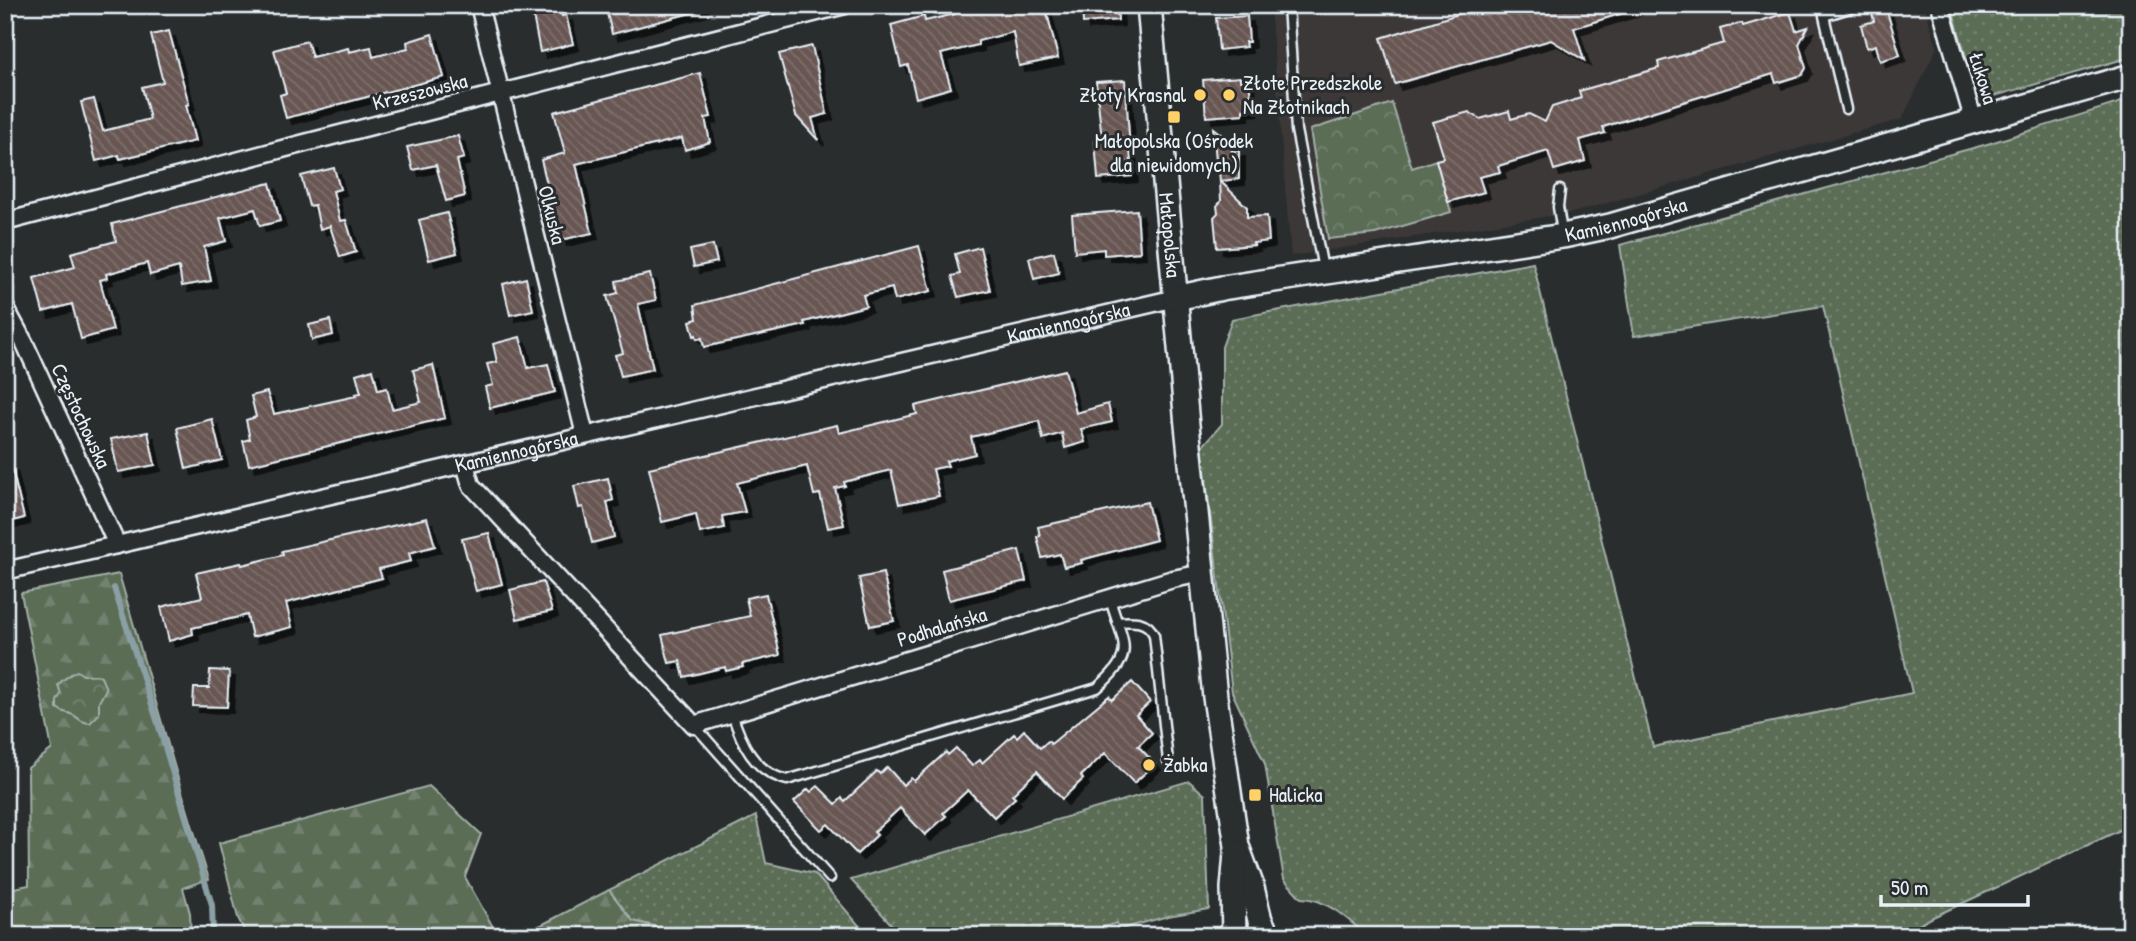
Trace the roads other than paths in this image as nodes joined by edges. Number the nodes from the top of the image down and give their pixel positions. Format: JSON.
{"nodes":[{"id":1,"x":479,"y":5,"type":"edge"},
{"id":2,"x":845,"y":5,"type":"edge"},
{"id":3,"x":1149,"y":5,"type":"edge"},
{"id":4,"x":1288,"y":5,"type":"edge"},
{"id":5,"x":1859,"y":5,"type":"edge"},
{"id":6,"x":1940,"y":5,"type":"edge"},
{"id":7,"x":2131,"y":76,"type":"edge"},
{"id":8,"x":500,"y":93,"type":"junction"},
{"id":9,"x":1846,"y":109,"type":"dead end"},
{"id":10,"x":1975,"y":122,"type":"junction"},
{"id":11,"x":1560,"y":190,"type":"dead end"},
{"id":12,"x":5,"y":222,"type":"edge"},
{"id":13,"x":1563,"y":236,"type":"junction"},
{"id":14,"x":1323,"y":272,"type":"junction"},
{"id":15,"x":1176,"y":298,"type":"junction"},
{"id":16,"x":5,"y":307,"type":"edge"},
{"id":17,"x":585,"y":435,"type":"junction"},
{"id":18,"x":465,"y":464,"type":"junction"},
{"id":19,"x":117,"y":545,"type":"junction"},
{"id":20,"x":5,"y":571,"type":"edge"},
{"id":21,"x":1203,"y":573,"type":"junction"},
{"id":22,"x":1110,"y":599,"type":"junction"},
{"id":23,"x":1117,"y":622,"type":"junction"},
{"id":24,"x":732,"y":713,"type":"junction"},
{"id":25,"x":694,"y":725,"type":"junction"},
{"id":26,"x":1168,"y":761,"type":"dead end"},
{"id":27,"x":1237,"y":846,"type":"junction"},
{"id":28,"x":830,"y":878,"type":"dead end"},
{"id":29,"x":1234,"y":936,"type":"edge"},
{"id":30,"x":1268,"y":936,"type":"edge"}],
"edges":[{"from":1,"to":8,"type":"street","name":"Olkuska"},
{"from":2,"to":8,"type":"street","name":"Krzeszowska"},
{"from":3,"to":15,"type":"street","name":"Małopolska"},
{"from":4,"to":14,"type":"lane"},
{"from":5,"to":9,"type":"lane"},
{"from":6,"to":10,"type":"street","name":"Łukowa"},
{"from":7,"to":10,"type":"street","name":"Kamiennogórska"},
{"from":8,"to":12,"type":"street","name":"Krzeszowska"},
{"from":8,"to":17,"type":"street","name":"Olkuska"},
{"from":10,"to":13,"type":"street","name":"Kamiennogórska"},
{"from":11,"to":13,"type":"lane"},
{"from":13,"to":14,"type":"street","name":"Kamiennogórska"},
{"from":14,"to":15,"type":"street","name":"Kamiennogórska"},
{"from":15,"to":17,"type":"street","name":"Kamiennogórska"},
{"from":15,"to":21,"type":"street"},
{"from":16,"to":19,"type":"street","name":"Częstochowska"},
{"from":17,"to":18,"type":"street","name":"Kamiennogórska"},
{"from":18,"to":19,"type":"street","name":"Kamiennogórska"},
{"from":18,"to":25,"type":"street"},
{"from":19,"to":20,"type":"street","name":"Kamiennogórska"},
{"from":21,"to":22,"type":"street","name":"Podhalańska"},
{"from":21,"to":27,"type":"street"},
{"from":22,"to":23,"type":"lane"},
{"from":22,"to":24,"type":"street","name":"Podhalańska"},
{"from":23,"to":24,"type":"lane"},
{"from":23,"to":26,"type":"lane"},
{"from":24,"to":25,"type":"street","name":"Podhalańska"},
{"from":25,"to":28,"type":"lane"},
{"from":27,"to":29,"type":"street"},
{"from":27,"to":30,"type":"street"}]}
